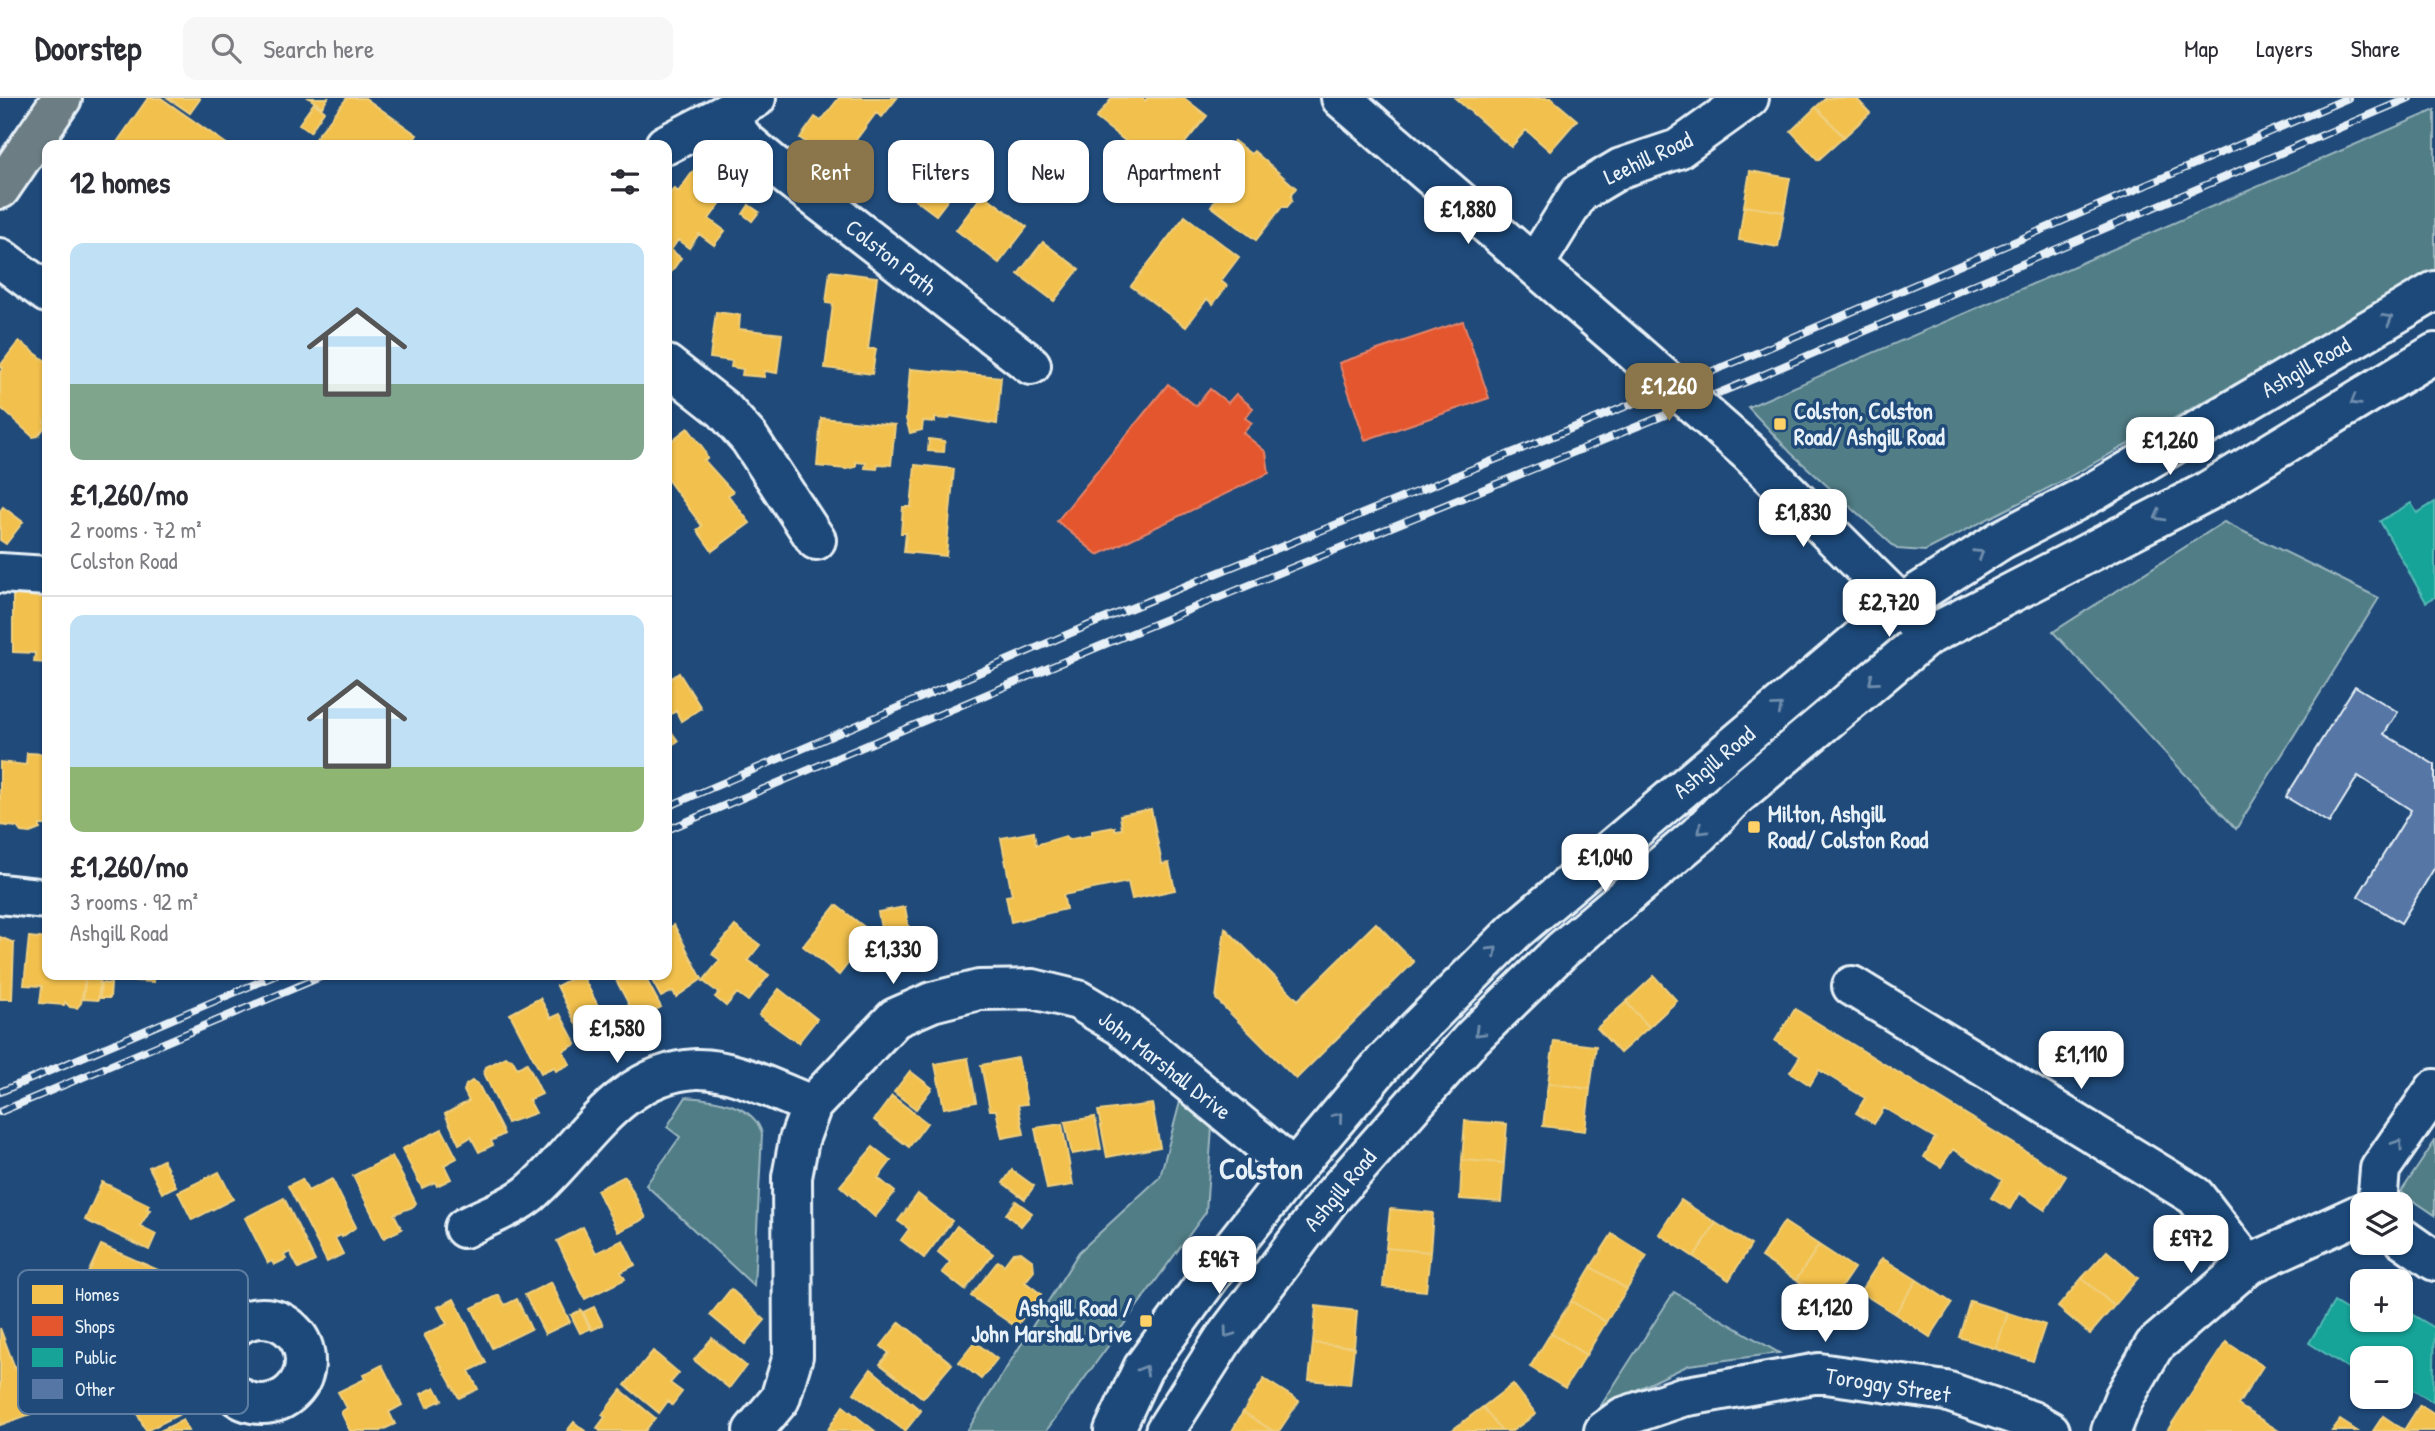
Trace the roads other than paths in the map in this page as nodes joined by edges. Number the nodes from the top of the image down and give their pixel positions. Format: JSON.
{"nodes":[{"id":1,"x":62,"y":98,"type":"edge"},
{"id":2,"x":1343,"y":98,"type":"edge"},
{"id":3,"x":1749,"y":98,"type":"edge"},
{"id":4,"x":740,"y":106,"type":"edge"},
{"id":5,"x":672,"y":141,"type":"edge"},
{"id":6,"x":0,"y":189,"type":"edge"},
{"id":7,"x":0,"y":258,"type":"edge"},
{"id":8,"x":1535,"y":264,"type":"junction"},
{"id":9,"x":42,"y":289,"type":"edge"},
{"id":10,"x":2435,"y":291,"type":"edge"},
{"id":11,"x":2435,"y":354,"type":"edge"},
{"id":12,"x":1031,"y":365,"type":"dead end"},
{"id":13,"x":672,"y":369,"type":"edge"},
{"id":14,"x":816,"y":540,"type":"dead end"},
{"id":15,"x":0,"y":573,"type":"edge"},
{"id":16,"x":42,"y":576,"type":"edge"},
{"id":17,"x":1901,"y":604,"type":"junction"},
{"id":18,"x":1926,"y":638,"type":"junction"},
{"id":19,"x":0,"y":894,"type":"edge"},
{"id":20,"x":42,"y":898,"type":"edge"},
{"id":21,"x":1852,"y":986,"type":"dead end"},
{"id":22,"x":2435,"y":1089,"type":"edge"},
{"id":23,"x":812,"y":1105,"type":"junction"},
{"id":24,"x":1294,"y":1170,"type":"junction"},
{"id":25,"x":2378,"y":1192,"type":"edge"},
{"id":26,"x":2350,"y":1218,"type":"edge"},
{"id":27,"x":464,"y":1228,"type":"dead end"},
{"id":28,"x":2413,"y":1245,"type":"edge"},
{"id":29,"x":2435,"y":1261,"type":"edge"},
{"id":30,"x":2248,"y":1265,"type":"junction"},
{"id":31,"x":753,"y":1431,"type":"edge"},
{"id":32,"x":1114,"y":1431,"type":"edge"},
{"id":33,"x":1165,"y":1431,"type":"edge"},
{"id":34,"x":1604,"y":1431,"type":"edge"},
{"id":35,"x":2050,"y":1431,"type":"edge"},
{"id":36,"x":2111,"y":1431,"type":"edge"}],
"edges":[{"from":1,"to":6,"type":"main road"},
{"from":2,"to":8,"type":"street"},
{"from":3,"to":8,"type":"street","name":"Leehill Road"},
{"from":4,"to":5,"type":"street"},
{"from":4,"to":12,"type":"street","name":"Colston Path"},
{"from":7,"to":9,"type":"street"},
{"from":8,"to":17,"type":"street","bridge":true},
{"from":17,"to":10,"type":"street","name":"Ashgill Road","one_way":true},
{"from":11,"to":18,"type":"street","name":"Ashgill Road","one_way":true},
{"from":13,"to":14,"type":"street"},
{"from":15,"to":16,"type":"street"},
{"from":17,"to":18,"type":"street"},
{"from":24,"to":17,"type":"street","name":"Ashgill Road","one_way":true},
{"from":18,"to":33,"type":"street","name":"Ashgill Road","one_way":true},
{"from":19,"to":20,"type":"street"},
{"from":21,"to":30,"type":"street"},
{"from":25,"to":22,"type":"street","one_way":true},
{"from":23,"to":24,"type":"street","name":"John Marshall Drive"},
{"from":23,"to":27,"type":"street"},
{"from":23,"to":31,"type":"street","name":"John Marshall Drive"},
{"from":32,"to":24,"type":"street","name":"Ashgill Road","one_way":true},
{"from":26,"to":30,"type":"street"},
{"from":28,"to":29,"type":"street"},
{"from":30,"to":36,"type":"street"},
{"from":34,"to":35,"type":"street","name":"Torogay Street"}]}
